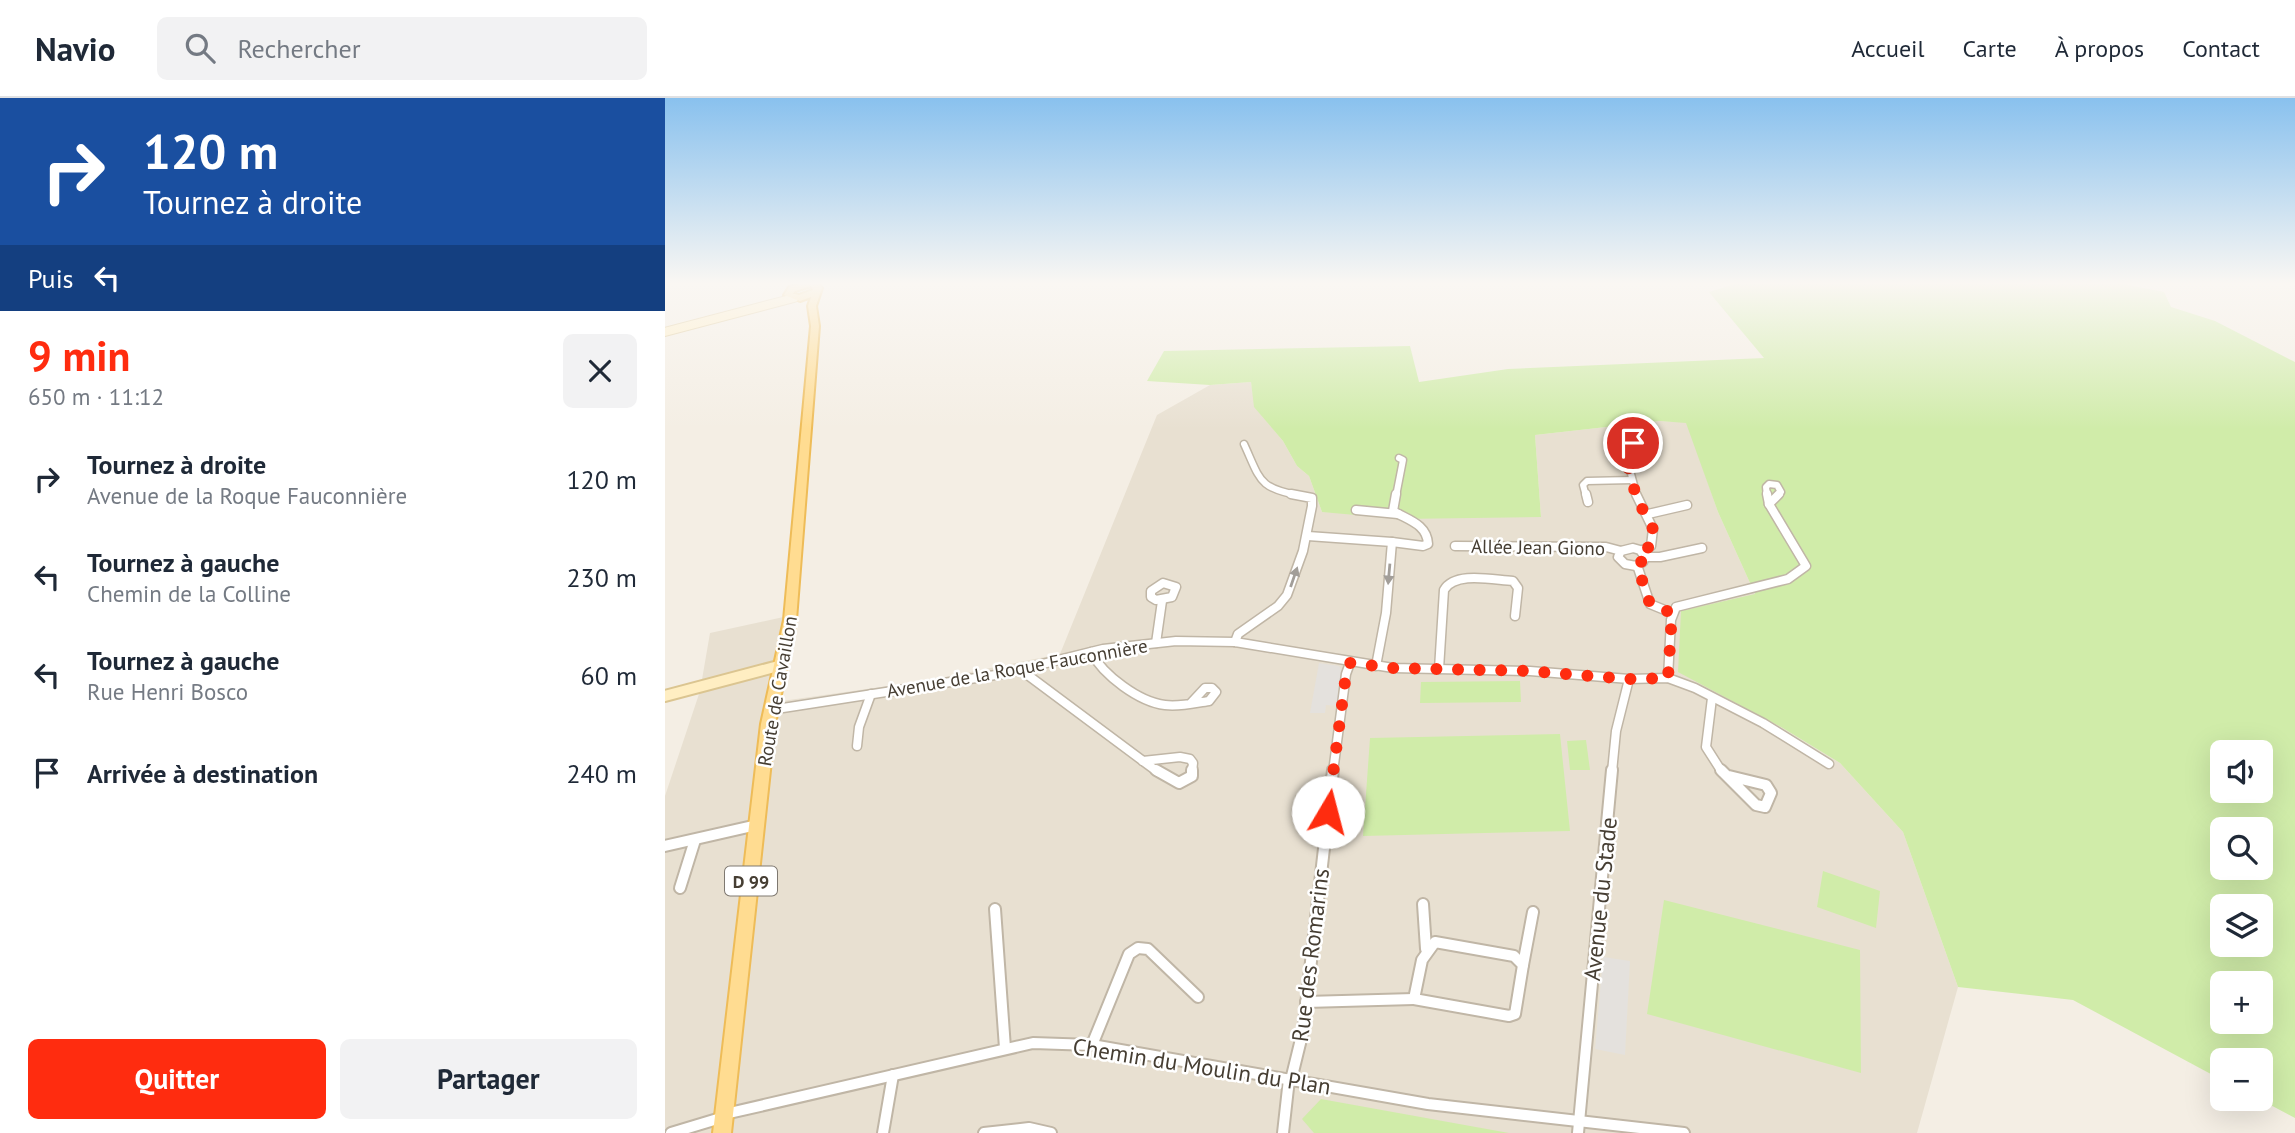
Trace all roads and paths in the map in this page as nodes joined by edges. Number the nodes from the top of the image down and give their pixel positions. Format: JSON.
{"nodes":[{"id":1,"x":814,"y":332,"type":"edge"},
{"id":2,"x":1650,"y":441,"type":"dead end"},
{"id":3,"x":1244,"y":444,"type":"dead end"},
{"id":4,"x":1399,"y":458,"type":"dead end"},
{"id":5,"x":1633,"y":480,"type":"junction"},
{"id":6,"x":1588,"y":502,"type":"dead end"},
{"id":7,"x":1687,"y":505,"type":"dead end"},
{"id":8,"x":1768,"y":505,"type":"dead end"},
{"id":9,"x":1356,"y":510,"type":"dead end"},
{"id":10,"x":1398,"y":514,"type":"junction"},
{"id":11,"x":1648,"y":514,"type":"junction"},
{"id":12,"x":1308,"y":536,"type":"junction"},
{"id":13,"x":1392,"y":542,"type":"junction"},
{"id":14,"x":1455,"y":546,"type":"dead end"},
{"id":15,"x":1702,"y":548,"type":"dead end"},
{"id":16,"x":1621,"y":551,"type":"junction"},
{"id":17,"x":1643,"y":554,"type":"junction"},
{"id":18,"x":1637,"y":565,"type":"junction"},
{"id":19,"x":1162,"y":601,"type":"dead end"},
{"id":20,"x":1672,"y":613,"type":"junction"},
{"id":21,"x":1515,"y":616,"type":"dead end"},
{"id":22,"x":1235,"y":642,"type":"junction"},
{"id":23,"x":1156,"y":643,"type":"junction"},
{"id":24,"x":1091,"y":652,"type":"junction"},
{"id":25,"x":1350,"y":663,"type":"junction"},
{"id":26,"x":782,"y":665,"type":"junction"},
{"id":27,"x":1376,"y":666,"type":"junction"},
{"id":28,"x":1028,"y":669,"type":"junction"},
{"id":29,"x":1439,"y":669,"type":"junction"},
{"id":30,"x":1668,"y":678,"type":"junction"},
{"id":31,"x":1629,"y":679,"type":"junction"},
{"id":32,"x":871,"y":694,"type":"junction"},
{"id":33,"x":665,"y":696,"type":"edge"},
{"id":34,"x":1712,"y":698,"type":"junction"},
{"id":35,"x":1191,"y":703,"type":"dead end"},
{"id":36,"x":770,"y":710,"type":"junction"},
{"id":37,"x":857,"y":746,"type":"dead end"},
{"id":38,"x":1142,"y":761,"type":"junction"},
{"id":39,"x":1829,"y":764,"type":"dead end"},
{"id":40,"x":1729,"y":776,"type":"dead end"},
{"id":41,"x":757,"y":825,"type":"junction"},
{"id":42,"x":695,"y":840,"type":"junction"},
{"id":43,"x":665,"y":846,"type":"edge"},
{"id":44,"x":680,"y":888,"type":"dead end"},
{"id":45,"x":1423,"y":904,"type":"dead end"},
{"id":46,"x":995,"y":909,"type":"dead end"},
{"id":47,"x":1533,"y":912,"type":"dead end"},
{"id":48,"x":1426,"y":949,"type":"junction"},
{"id":49,"x":1523,"y":965,"type":"junction"},
{"id":50,"x":1198,"y":997,"type":"dead end"},
{"id":51,"x":1415,"y":999,"type":"junction"},
{"id":52,"x":1306,"y":1002,"type":"junction"},
{"id":53,"x":1092,"y":1045,"type":"junction"},
{"id":54,"x":1005,"y":1048,"type":"junction"},
{"id":55,"x":893,"y":1075,"type":"junction"},
{"id":56,"x":1290,"y":1080,"type":"junction"},
{"id":57,"x":1578,"y":1120,"type":"junction"},
{"id":58,"x":725,"y":1124,"type":"edge"},
{"id":59,"x":1662,"y":1131,"type":"edge"},
{"id":60,"x":671,"y":1133,"type":"edge"},
{"id":61,"x":883,"y":1133,"type":"edge"},
{"id":62,"x":984,"y":1133,"type":"edge"},
{"id":63,"x":1051,"y":1133,"type":"edge"},
{"id":64,"x":1283,"y":1133,"type":"edge"},
{"id":65,"x":1578,"y":1133,"type":"edge"},
{"id":66,"x":1684,"y":1133,"type":"edge"}],
"edges":[{"from":1,"to":26,"type":"main road","name":"Route de Cavaillon","number":"D 99"},
{"from":2,"to":5,"type":"street"},
{"from":3,"to":12,"type":"street"},
{"from":4,"to":10,"type":"street"},
{"from":5,"to":6,"type":"street"},
{"from":5,"to":11,"type":"street"},
{"from":7,"to":11,"type":"street"},
{"from":8,"to":20,"type":"street"},
{"from":9,"to":10,"type":"street"},
{"from":10,"to":13,"type":"street"},
{"from":11,"to":17,"type":"street"},
{"from":12,"to":13,"type":"street"},
{"from":22,"to":12,"type":"street","one_way":true},
{"from":13,"to":27,"type":"street","one_way":true},
{"from":14,"to":16,"type":"street","name":"Allée Jean Giono"},
{"from":15,"to":17,"type":"street"},
{"from":16,"to":17,"type":"street"},
{"from":16,"to":18,"type":"street"},
{"from":17,"to":18,"type":"street"},
{"from":18,"to":20,"type":"street"},
{"from":19,"to":23,"type":"street"},
{"from":20,"to":30,"type":"street"},
{"from":21,"to":29,"type":"street"},
{"from":22,"to":23,"type":"street","name":"Avenue de la Roque Fauconnière"},
{"from":22,"to":25,"type":"street","name":"Avenue de la Roque Fauconnière"},
{"from":23,"to":24,"type":"street","name":"Avenue de la Roque Fauconnière"},
{"from":24,"to":28,"type":"street","name":"Avenue de la Roque Fauconnière"},
{"from":24,"to":35,"type":"street"},
{"from":25,"to":27,"type":"street","name":"Avenue de la Roque Fauconnière"},
{"from":25,"to":52,"type":"street","name":"Rue des Romarins"},
{"from":26,"to":33,"type":"main road"},
{"from":26,"to":36,"type":"main road","name":"Route de Cavaillon","number":"D 99"},
{"from":27,"to":29,"type":"street","name":"Avenue de la Roque Fauconnière"},
{"from":28,"to":32,"type":"street","name":"Avenue de la Roque Fauconnière"},
{"from":28,"to":38,"type":"street"},
{"from":29,"to":31,"type":"street","name":"Avenue de la Roque Fauconnière"},
{"from":30,"to":31,"type":"street","name":"Avenue de la Roque Fauconnière"},
{"from":30,"to":34,"type":"street","name":"Avenue de la Roque Fauconnière"},
{"from":31,"to":57,"type":"street","name":"Avenue du Stade"},
{"from":32,"to":36,"type":"street","name":"Avenue de la Roque Fauconnière"},
{"from":32,"to":37,"type":"street"},
{"from":34,"to":39,"type":"street","name":"Avenue de la Roque Fauconnière"},
{"from":34,"to":40,"type":"street"},
{"from":36,"to":41,"type":"main road","name":"Route de Cavaillon","number":"D 99"},
{"from":38,"to":38,"type":"street"},
{"from":41,"to":42,"type":"street"},
{"from":41,"to":58,"type":"main road","name":"Route de Cavaillon","number":"D 99"},
{"from":42,"to":43,"type":"street"},
{"from":42,"to":44,"type":"street"},
{"from":45,"to":48,"type":"street"},
{"from":46,"to":54,"type":"street"},
{"from":47,"to":49,"type":"street"},
{"from":48,"to":49,"type":"street"},
{"from":48,"to":51,"type":"street"},
{"from":49,"to":51,"type":"street"},
{"from":50,"to":53,"type":"street"},
{"from":51,"to":52,"type":"street"},
{"from":52,"to":56,"type":"street","name":"Rue des Romarins"},
{"from":53,"to":54,"type":"street","name":"Chemin du Moulin du Plan"},
{"from":53,"to":56,"type":"street","name":"Chemin du Moulin du Plan"},
{"from":54,"to":55,"type":"street","name":"Chemin du Moulin du Plan"},
{"from":55,"to":58,"type":"street","name":"Chemin du Moulin du Plan"},
{"from":55,"to":61,"type":"street"},
{"from":56,"to":57,"type":"street","name":"Chemin du Moulin du Plan"},
{"from":56,"to":64,"type":"street","name":"Rue des Romarins"},
{"from":57,"to":59,"type":"street","name":"Chemin du Moulin du Plan"},
{"from":57,"to":65,"type":"street","name":"Avenue du Stade"},
{"from":58,"to":60,"type":"street","name":"Chemin du Moulin du Plan"},
{"from":59,"to":66,"type":"street","name":"Chemin du Moulin du Plan"},
{"from":62,"to":63,"type":"street"}]}
